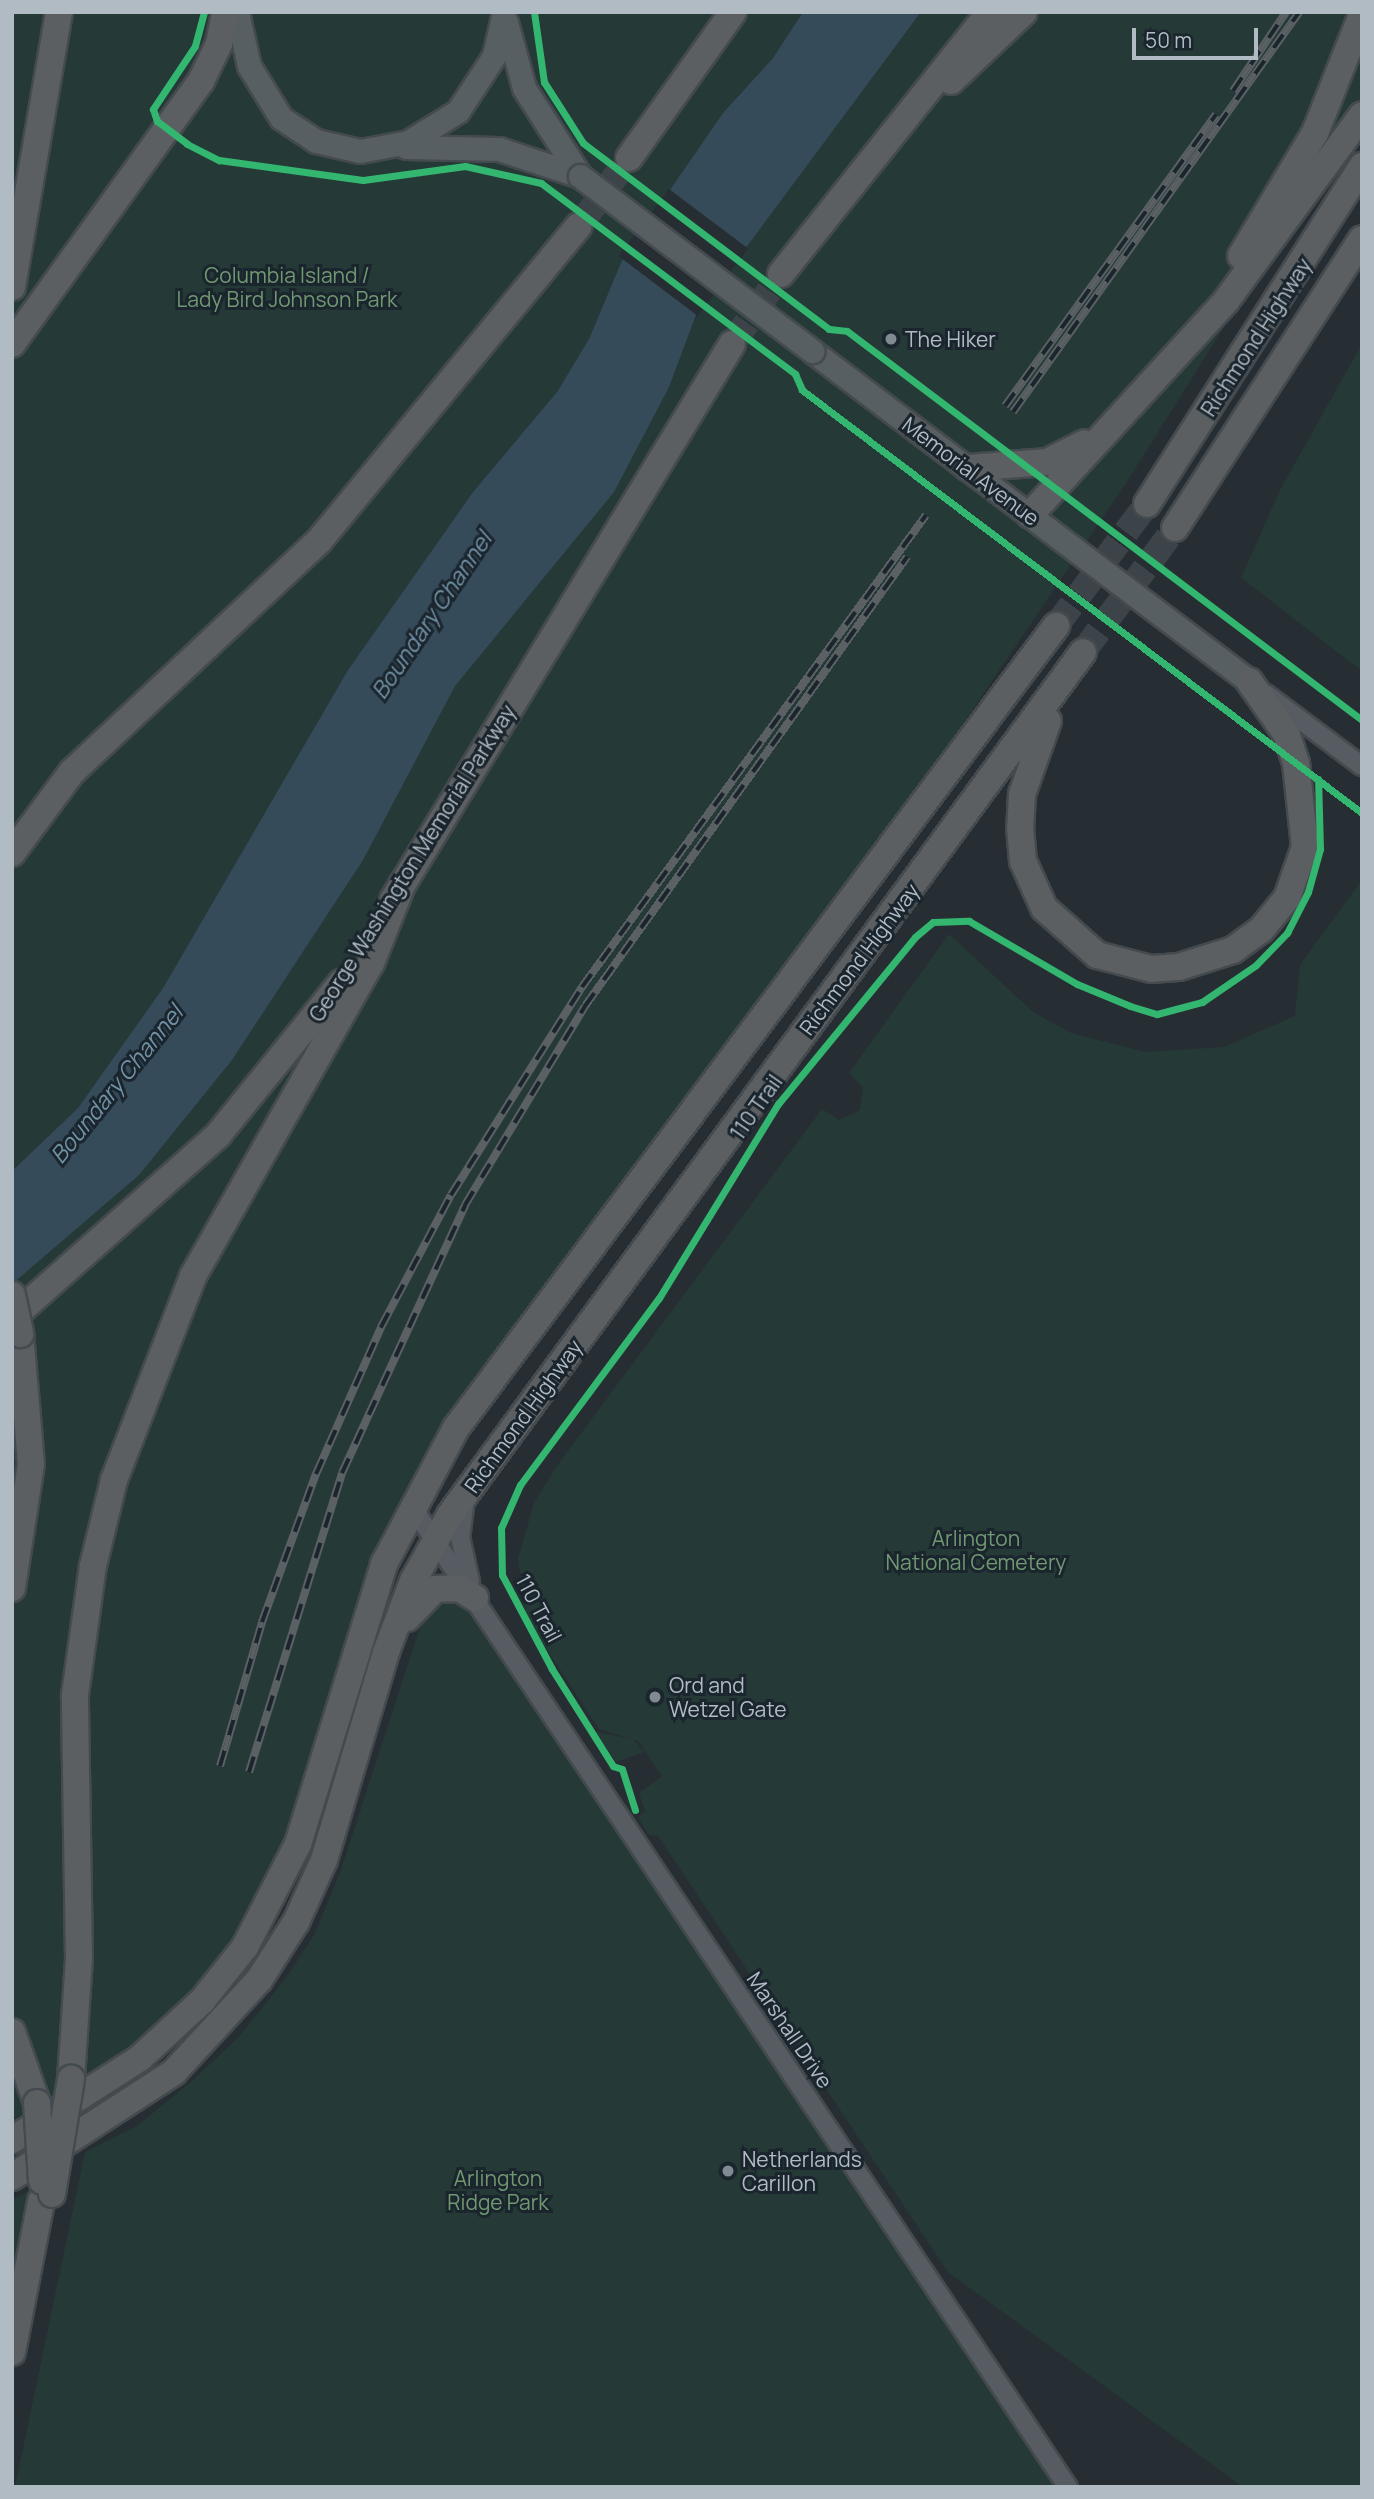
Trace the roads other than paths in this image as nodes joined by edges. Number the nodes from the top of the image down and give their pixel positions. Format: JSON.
{"nodes":[{"id":1,"x":59,"y":12,"type":"edge"},
{"id":2,"x":733,"y":12,"type":"edge"},
{"id":3,"x":990,"y":12,"type":"edge"},
{"id":4,"x":1024,"y":12,"type":"edge"},
{"id":5,"x":505,"y":14,"type":"edge"},
{"id":6,"x":233,"y":15,"type":"edge"},
{"id":7,"x":1362,"y":15,"type":"edge"},
{"id":8,"x":1362,"y":116,"type":"edge"},
{"id":9,"x":880,"y":146,"type":"junction"},
{"id":10,"x":392,"y":148,"type":"junction"},
{"id":11,"x":629,"y":158,"type":"tunnel mouth"},
{"id":12,"x":1362,"y":166,"type":"edge"},
{"id":13,"x":571,"y":169,"type":"junction"},
{"id":14,"x":579,"y":226,"type":"tunnel mouth"},
{"id":15,"x":1362,"y":239,"type":"edge"},
{"id":16,"x":780,"y":274,"type":"tunnel mouth"},
{"id":17,"x":12,"y":287,"type":"edge"},
{"id":18,"x":12,"y":344,"type":"edge"},
{"id":19,"x":732,"y":344,"type":"tunnel mouth"},
{"id":20,"x":1158,"y":374,"type":"junction"},
{"id":21,"x":1112,"y":423,"type":"junction"},
{"id":22,"x":968,"y":468,"type":"junction"},
{"id":23,"x":1147,"y":504,"type":"tunnel mouth"},
{"id":24,"x":1030,"y":515,"type":"junction"},
{"id":25,"x":1175,"y":528,"type":"tunnel mouth"},
{"id":26,"x":1056,"y":626,"type":"tunnel mouth"},
{"id":27,"x":1249,"y":681,"type":"junction"},
{"id":28,"x":1362,"y":766,"type":"edge"},
{"id":29,"x":12,"y":853,"type":"edge"},
{"id":30,"x":402,"y":885,"type":"junction"},
{"id":31,"x":12,"y":1295,"type":"edge"},
{"id":32,"x":16,"y":1326,"type":"edge"},
{"id":33,"x":467,"y":1491,"type":"junction"},
{"id":34,"x":411,"y":1505,"type":"junction"},
{"id":35,"x":435,"y":1540,"type":"junction"},
{"id":36,"x":12,"y":1588,"type":"edge"},
{"id":37,"x":475,"y":1598,"type":"junction"},
{"id":38,"x":386,"y":1652,"type":"junction"},
{"id":39,"x":12,"y":2032,"type":"edge"},
{"id":40,"x":12,"y":2140,"type":"edge"},
{"id":41,"x":12,"y":2177,"type":"edge"},
{"id":42,"x":46,"y":2197,"type":"junction"},
{"id":43,"x":12,"y":2352,"type":"edge"},
{"id":44,"x":1068,"y":2487,"type":"edge"}],
"edges":[{"from":1,"to":17,"type":"highway"},
{"from":2,"to":11,"type":"highway"},
{"from":3,"to":9,"type":"highway"},
{"from":4,"to":9,"type":"highway"},
{"from":5,"to":10,"type":"main road"},
{"from":5,"to":13,"type":"main road","name":"Memorial Avenue"},
{"from":6,"to":10,"type":"main road","name":"Memorial Avenue"},
{"from":6,"to":18,"type":"highway"},
{"from":7,"to":20,"type":"highway"},
{"from":8,"to":20,"type":"highway"},
{"from":9,"to":16,"type":"highway"},
{"from":10,"to":13,"type":"main road","name":"Memorial Avenue"},
{"from":12,"to":23,"type":"highway","name":"Richmond Highway"},
{"from":13,"to":22,"type":"main road","name":"Memorial Avenue","bridge":true},
{"from":14,"to":29,"type":"highway"},
{"from":15,"to":25,"type":"highway","name":"Richmond Highway"},
{"from":19,"to":30,"type":"highway","name":"George Washington Memorial Parkway"},
{"from":20,"to":21,"type":"highway"},
{"from":21,"to":22,"type":"highway"},
{"from":21,"to":24,"type":"highway"},
{"from":22,"to":24,"type":"main road","name":"Memorial Avenue"},
{"from":24,"to":27,"type":"main road","name":"Memorial Avenue"},
{"from":26,"to":34,"type":"highway","name":"Richmond Highway"},
{"from":27,"to":28,"type":"street","name":"Memorial Avenue"},
{"from":27,"to":33,"type":"highway","name":"Richmond Highway"},
{"from":30,"to":32,"type":"highway","name":"George Washington Memorial Parkway"},
{"from":30,"to":42,"type":"highway","bridge":true},
{"from":31,"to":32,"type":"highway","bridge":true},
{"from":32,"to":36,"type":"highway"},
{"from":33,"to":35,"type":"highway","name":"Richmond Highway"},
{"from":33,"to":37,"type":"street","name":"Marshall Drive"},
{"from":34,"to":35,"type":"street","name":"Marshall Drive"},
{"from":34,"to":40,"type":"highway","name":"Richmond Highway"},
{"from":35,"to":37,"type":"street","name":"Marshall Drive"},
{"from":35,"to":38,"type":"highway","name":"Richmond Highway"},
{"from":37,"to":38,"type":"highway"},
{"from":37,"to":44,"type":"street","name":"Marshall Drive"},
{"from":38,"to":41,"type":"highway","name":"Richmond Highway"},
{"from":39,"to":42,"type":"highway","bridge":true},
{"from":42,"to":43,"type":"highway"}]}
